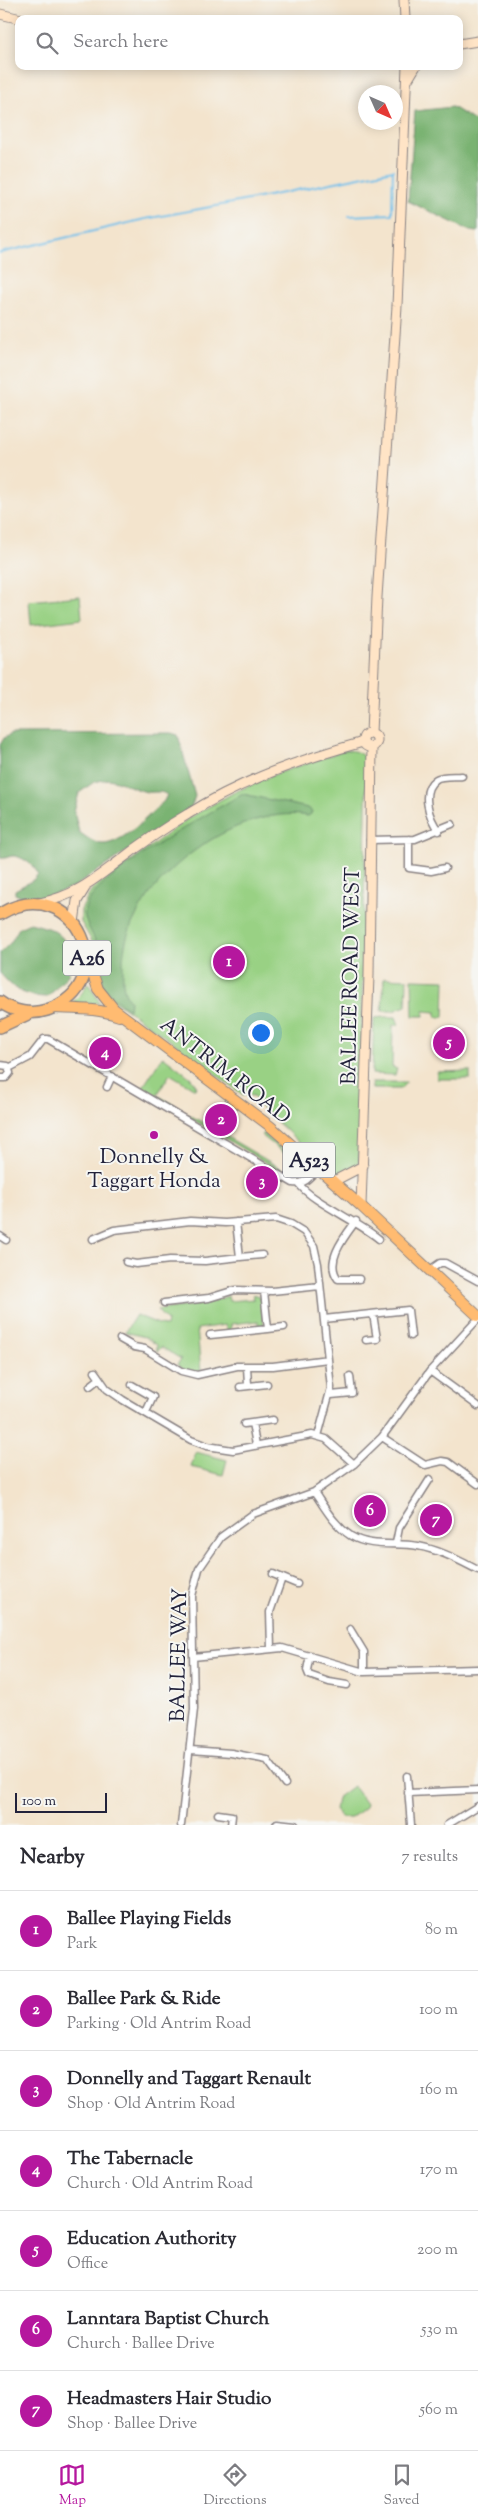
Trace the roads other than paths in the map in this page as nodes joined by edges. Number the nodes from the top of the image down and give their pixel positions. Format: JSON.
{"nodes":[{"id":1,"x":404,"y":0,"type":"edge"},
{"id":2,"x":0,"y":14,"type":"edge"},
{"id":3,"x":405,"y":15,"type":"edge"},
{"id":4,"x":15,"y":18,"type":"edge"},
{"id":5,"x":463,"y":38,"type":"edge"},
{"id":6,"x":478,"y":38,"type":"edge"},
{"id":7,"x":478,"y":42,"type":"edge"},
{"id":8,"x":463,"y":44,"type":"edge"},
{"id":9,"x":407,"y":70,"type":"edge"},
{"id":10,"x":414,"y":70,"type":"edge"},
{"id":11,"x":406,"y":82,"type":"junction"},
{"id":12,"x":371,"y":732,"type":"junction"},
{"id":13,"x":363,"y":742,"type":"junction"},
{"id":14,"x":372,"y":746,"type":"junction"},
{"id":15,"x":462,"y":776,"type":"dead end"},
{"id":16,"x":452,"y":824,"type":"dead end"},
{"id":17,"x":438,"y":831,"type":"junction"},
{"id":18,"x":410,"y":839,"type":"junction"},
{"id":19,"x":370,"y":840,"type":"junction"},
{"id":20,"x":445,"y":868,"type":"dead end"},
{"id":21,"x":85,"y":888,"type":"junction"},
{"id":22,"x":40,"y":903,"type":"junction"},
{"id":23,"x":5,"y":907,"type":"edge"},
{"id":24,"x":0,"y":914,"type":"edge"},
{"id":25,"x":74,"y":922,"type":"junction"},
{"id":26,"x":87,"y":957,"type":"junction"},
{"id":27,"x":0,"y":1002,"type":"edge"},
{"id":28,"x":54,"y":1008,"type":"junction"},
{"id":29,"x":32,"y":1013,"type":"junction"},
{"id":30,"x":126,"y":1019,"type":"junction"},
{"id":31,"x":0,"y":1027,"type":"edge"},
{"id":32,"x":0,"y":1066,"type":"edge"},
{"id":33,"x":9,"y":1068,"type":"junction"},
{"id":34,"x":112,"y":1076,"type":"junction"},
{"id":35,"x":1,"y":1080,"type":"edge"},
{"id":36,"x":106,"y":1087,"type":"dead end"},
{"id":37,"x":362,"y":1166,"type":"junction"},
{"id":38,"x":318,"y":1168,"type":"junction"},
{"id":39,"x":334,"y":1181,"type":"junction"},
{"id":40,"x":299,"y":1184,"type":"junction"},
{"id":41,"x":361,"y":1206,"type":"junction"},
{"id":42,"x":356,"y":1221,"type":"junction"},
{"id":43,"x":236,"y":1222,"type":"junction"},
{"id":44,"x":92,"y":1239,"type":"dead end"},
{"id":45,"x":379,"y":1239,"type":"dead end"},
{"id":46,"x":262,"y":1255,"type":"dead end"},
{"id":47,"x":240,"y":1257,"type":"junction"},
{"id":48,"x":126,"y":1262,"type":"dead end"},
{"id":49,"x":430,"y":1270,"type":"junction"},
{"id":50,"x":358,"y":1279,"type":"dead end"},
{"id":51,"x":478,"y":1282,"type":"edge"},
{"id":52,"x":320,"y":1286,"type":"junction"},
{"id":53,"x":264,"y":1291,"type":"junction"},
{"id":54,"x":164,"y":1303,"type":"dead end"},
{"id":55,"x":373,"y":1314,"type":"junction"},
{"id":56,"x":478,"y":1318,"type":"edge"},
{"id":57,"x":324,"y":1319,"type":"junction"},
{"id":58,"x":284,"y":1327,"type":"dead end"},
{"id":59,"x":268,"y":1329,"type":"junction"},
{"id":60,"x":210,"y":1335,"type":"dead end"},
{"id":61,"x":411,"y":1336,"type":"dead end"},
{"id":62,"x":120,"y":1339,"type":"dead end"},
{"id":63,"x":366,"y":1340,"type":"dead end"},
{"id":64,"x":134,"y":1347,"type":"junction"},
{"id":65,"x":129,"y":1355,"type":"dead end"},
{"id":66,"x":328,"y":1359,"type":"junction"},
{"id":67,"x":247,"y":1366,"type":"junction"},
{"id":68,"x":430,"y":1371,"type":"junction"},
{"id":69,"x":95,"y":1372,"type":"dead end"},
{"id":70,"x":350,"y":1376,"type":"dead end"},
{"id":71,"x":99,"y":1379,"type":"junction"},
{"id":72,"x":267,"y":1384,"type":"dead end"},
{"id":73,"x":132,"y":1385,"type":"dead end"},
{"id":74,"x":90,"y":1386,"type":"dead end"},
{"id":75,"x":240,"y":1386,"type":"dead end"},
{"id":76,"x":248,"y":1386,"type":"junction"},
{"id":77,"x":331,"y":1395,"type":"junction"},
{"id":78,"x":478,"y":1406,"type":"edge"},
{"id":79,"x":146,"y":1412,"type":"junction"},
{"id":80,"x":273,"y":1420,"type":"dead end"},
{"id":81,"x":252,"y":1423,"type":"junction"},
{"id":82,"x":244,"y":1424,"type":"dead end"},
{"id":83,"x":318,"y":1436,"type":"junction"},
{"id":84,"x":382,"y":1437,"type":"junction"},
{"id":85,"x":256,"y":1445,"type":"junction"},
{"id":86,"x":354,"y":1464,"type":"junction"},
{"id":87,"x":430,"y":1479,"type":"dead end"},
{"id":88,"x":478,"y":1484,"type":"edge"},
{"id":89,"x":314,"y":1492,"type":"junction"},
{"id":90,"x":396,"y":1543,"type":"junction"},
{"id":91,"x":478,"y":1570,"type":"edge"},
{"id":92,"x":273,"y":1574,"type":"dead end"},
{"id":93,"x":282,"y":1578,"type":"junction"},
{"id":94,"x":297,"y":1584,"type":"dead end"},
{"id":95,"x":350,"y":1629,"type":"dead end"},
{"id":96,"x":271,"y":1648,"type":"junction"},
{"id":97,"x":310,"y":1655,"type":"junction"},
{"id":98,"x":193,"y":1657,"type":"junction"},
{"id":99,"x":478,"y":1669,"type":"edge"},
{"id":100,"x":364,"y":1672,"type":"junction"},
{"id":101,"x":347,"y":1685,"type":"dead end"},
{"id":102,"x":191,"y":1750,"type":"junction"},
{"id":103,"x":407,"y":1776,"type":"dead end"},
{"id":104,"x":285,"y":1784,"type":"dead end"},
{"id":105,"x":478,"y":1790,"type":"edge"},
{"id":106,"x":408,"y":1793,"type":"junction"},
{"id":107,"x":478,"y":1806,"type":"edge"},
{"id":108,"x":218,"y":1814,"type":"dead end"},
{"id":109,"x":181,"y":1825,"type":"edge"},
{"id":110,"x":231,"y":1825,"type":"edge"},
{"id":111,"x":276,"y":1825,"type":"edge"},
{"id":112,"x":295,"y":1825,"type":"edge"},
{"id":113,"x":411,"y":1825,"type":"edge"},
{"id":114,"x":447,"y":1825,"type":"edge"}],
"edges":[{"from":1,"to":3,"type":"street"},
{"from":2,"to":4,"type":"street"},
{"from":5,"to":6,"type":"street"},
{"from":7,"to":8,"type":"street"},
{"from":9,"to":11,"type":"street"},
{"from":10,"to":11,"type":"street"},
{"from":11,"to":12,"type":"street"},
{"from":12,"to":13,"type":"street"},
{"from":12,"to":14,"type":"street"},
{"from":13,"to":14,"type":"street"},
{"from":13,"to":21,"type":"street"},
{"from":14,"to":19,"type":"street","name":"BALLEE ROAD WEST"},
{"from":15,"to":17,"type":"street"},
{"from":16,"to":17,"type":"street"},
{"from":17,"to":18,"type":"street"},
{"from":18,"to":19,"type":"street"},
{"from":18,"to":20,"type":"street"},
{"from":19,"to":37,"type":"street","name":"BALLEE ROAD WEST"},
{"from":21,"to":22,"type":"street"},
{"from":21,"to":25,"type":"street"},
{"from":22,"to":23,"type":"highway","number":"A26"},
{"from":22,"to":25,"type":"highway","number":"A26"},
{"from":23,"to":24,"type":"highway","number":"A26"},
{"from":25,"to":26,"type":"highway","number":"A26"},
{"from":26,"to":28,"type":"highway","number":"A26"},
{"from":26,"to":30,"type":"main road","name":"ANTRIM ROAD","number":"A523"},
{"from":27,"to":29,"type":"highway","number":"A26"},
{"from":28,"to":29,"type":"highway","number":"A26"},
{"from":28,"to":30,"type":"main road","name":"ANTRIM ROAD","number":"A523"},
{"from":29,"to":31,"type":"highway","number":"A26"},
{"from":30,"to":38,"type":"main road","name":"ANTRIM ROAD","number":"A523"},
{"from":32,"to":33,"type":"street"},
{"from":33,"to":34,"type":"street"},
{"from":33,"to":35,"type":"street"},
{"from":34,"to":36,"type":"street"},
{"from":34,"to":40,"type":"street"},
{"from":37,"to":39,"type":"street"},
{"from":37,"to":41,"type":"street","name":"BALLEE ROAD WEST"},
{"from":38,"to":39,"type":"main road","name":"ANTRIM ROAD","number":"A523"},
{"from":38,"to":40,"type":"street"},
{"from":39,"to":41,"type":"main road","name":"ANTRIM ROAD","number":"A523"},
{"from":40,"to":42,"type":"street"},
{"from":41,"to":49,"type":"main road","name":"ANTRIM ROAD","number":"A523"},
{"from":42,"to":45,"type":"street"},
{"from":42,"to":50,"type":"street"},
{"from":43,"to":44,"type":"street"},
{"from":43,"to":47,"type":"street"},
{"from":43,"to":52,"type":"street"},
{"from":46,"to":47,"type":"street"},
{"from":47,"to":48,"type":"street"},
{"from":49,"to":51,"type":"street"},
{"from":49,"to":56,"type":"main road","name":"ANTRIM ROAD","number":"A523"},
{"from":52,"to":53,"type":"street"},
{"from":52,"to":57,"type":"street"},
{"from":53,"to":54,"type":"street"},
{"from":53,"to":59,"type":"street"},
{"from":55,"to":57,"type":"street"},
{"from":55,"to":61,"type":"street"},
{"from":55,"to":63,"type":"street"},
{"from":56,"to":68,"type":"street","name":"BALLEE WAY"},
{"from":57,"to":66,"type":"street"},
{"from":58,"to":59,"type":"street"},
{"from":59,"to":60,"type":"street"},
{"from":62,"to":64,"type":"street"},
{"from":64,"to":65,"type":"street"},
{"from":64,"to":67,"type":"street"},
{"from":66,"to":67,"type":"street"},
{"from":66,"to":77,"type":"street"},
{"from":67,"to":76,"type":"street"},
{"from":68,"to":78,"type":"street"},
{"from":68,"to":84,"type":"street","name":"BALLEE WAY"},
{"from":69,"to":71,"type":"street"},
{"from":70,"to":77,"type":"street"},
{"from":71,"to":74,"type":"street"},
{"from":71,"to":79,"type":"street"},
{"from":72,"to":76,"type":"street"},
{"from":73,"to":79,"type":"street"},
{"from":75,"to":76,"type":"street"},
{"from":77,"to":83,"type":"street"},
{"from":79,"to":85,"type":"street"},
{"from":80,"to":81,"type":"street"},
{"from":81,"to":82,"type":"street"},
{"from":81,"to":85,"type":"street"},
{"from":83,"to":85,"type":"street"},
{"from":83,"to":86,"type":"street"},
{"from":84,"to":86,"type":"street","name":"BALLEE WAY"},
{"from":84,"to":88,"type":"street"},
{"from":86,"to":89,"type":"street","name":"BALLEE WAY"},
{"from":87,"to":90,"type":"street"},
{"from":89,"to":90,"type":"street"},
{"from":89,"to":98,"type":"street","name":"BALLEE WAY"},
{"from":90,"to":91,"type":"street"},
{"from":92,"to":93,"type":"street"},
{"from":93,"to":94,"type":"street"},
{"from":93,"to":96,"type":"street"},
{"from":95,"to":100,"type":"street"},
{"from":96,"to":97,"type":"street"},
{"from":96,"to":98,"type":"street"},
{"from":97,"to":100,"type":"street"},
{"from":97,"to":101,"type":"street"},
{"from":98,"to":102,"type":"street","name":"BALLEE WAY"},
{"from":99,"to":100,"type":"street"},
{"from":102,"to":104,"type":"street"},
{"from":102,"to":109,"type":"street","name":"BALLEE WAY"},
{"from":103,"to":106,"type":"street"},
{"from":105,"to":106,"type":"street"},
{"from":106,"to":113,"type":"street"},
{"from":107,"to":114,"type":"street"},
{"from":108,"to":110,"type":"street"},
{"from":111,"to":112,"type":"street"}]}
